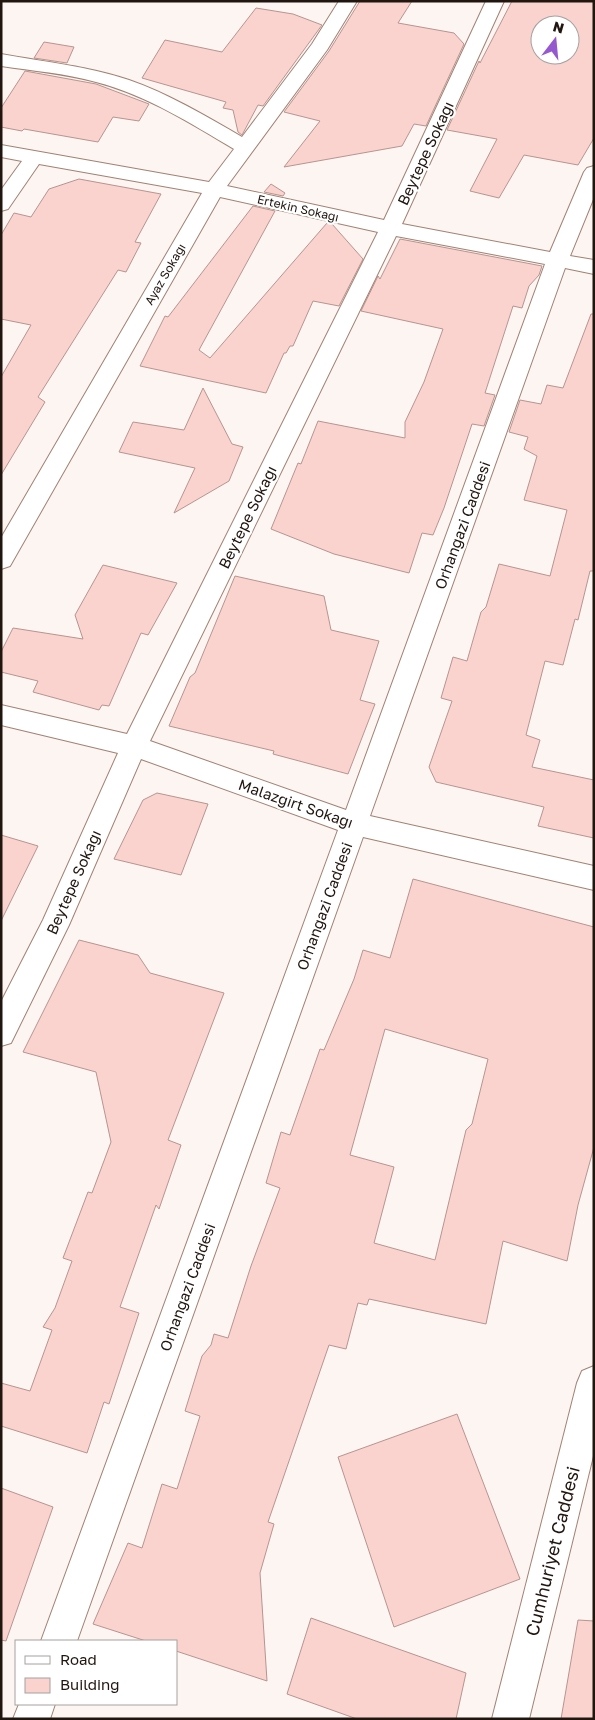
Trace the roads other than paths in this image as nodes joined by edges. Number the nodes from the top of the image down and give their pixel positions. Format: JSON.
{"nodes":[{"id":1,"x":348,"y":1,"type":"edge"},
{"id":2,"x":495,"y":1,"type":"edge"},
{"id":3,"x":1,"y":60,"type":"edge"},
{"id":4,"x":245,"y":147,"type":"junction"},
{"id":5,"x":1,"y":150,"type":"edge"},
{"id":6,"x":34,"y":157,"type":"junction"},
{"id":7,"x":594,"y":172,"type":"edge"},
{"id":8,"x":214,"y":189,"type":"junction"},
{"id":9,"x":1,"y":205,"type":"edge"},
{"id":10,"x":390,"y":228,"type":"junction"},
{"id":11,"x":556,"y":261,"type":"junction"},
{"id":12,"x":594,"y":267,"type":"edge"},
{"id":13,"x":1,"y":560,"type":"edge"},
{"id":14,"x":1,"y":715,"type":"edge"},
{"id":15,"x":134,"y":746,"type":"junction"},
{"id":16,"x":354,"y":824,"type":"junction"},
{"id":17,"x":594,"y":878,"type":"edge"},
{"id":18,"x":1,"y":1033,"type":"edge"},
{"id":19,"x":594,"y":1383,"type":"edge"},
{"id":20,"x":59,"y":1640,"type":"edge"},
{"id":21,"x":37,"y":1705,"type":"edge"},
{"id":22,"x":31,"y":1719,"type":"edge"},
{"id":23,"x":510,"y":1719,"type":"edge"}],
"edges":[{"from":1,"to":4,"type":"street","name":"Ayaz Sokağı"},
{"from":2,"to":10,"type":"street","name":"Beytepe Sokağı"},
{"from":3,"to":4,"type":"street"},
{"from":4,"to":8,"type":"street","name":"Ayaz Sokağı"},
{"from":5,"to":6,"type":"street","name":"Ertekin Sokağı"},
{"from":6,"to":8,"type":"street","name":"Ertekin Sokağı"},
{"from":6,"to":9,"type":"street"},
{"from":7,"to":11,"type":"street","name":"Orhangazi Caddesi"},
{"from":8,"to":10,"type":"street","name":"Ertekin Sokağı"},
{"from":8,"to":13,"type":"street","name":"Ayaz Sokağı"},
{"from":10,"to":11,"type":"street","name":"Ertekin Sokağı"},
{"from":10,"to":15,"type":"street","name":"Beytepe Sokağı"},
{"from":11,"to":12,"type":"street","name":"Ertekin Sokağı"},
{"from":11,"to":16,"type":"street","name":"Orhangazi Caddesi"},
{"from":14,"to":15,"type":"street","name":"Malazgirt Sokağı"},
{"from":15,"to":16,"type":"street","name":"Malazgirt Sokağı"},
{"from":15,"to":18,"type":"street","name":"Beytepe Sokağı"},
{"from":16,"to":17,"type":"street","name":"Malazgirt Sokağı"},
{"from":16,"to":20,"type":"street","name":"Orhangazi Caddesi"},
{"from":19,"to":23,"type":"street","name":"Cumhuriyet Caddesi"},
{"from":21,"to":22,"type":"street"}]}
